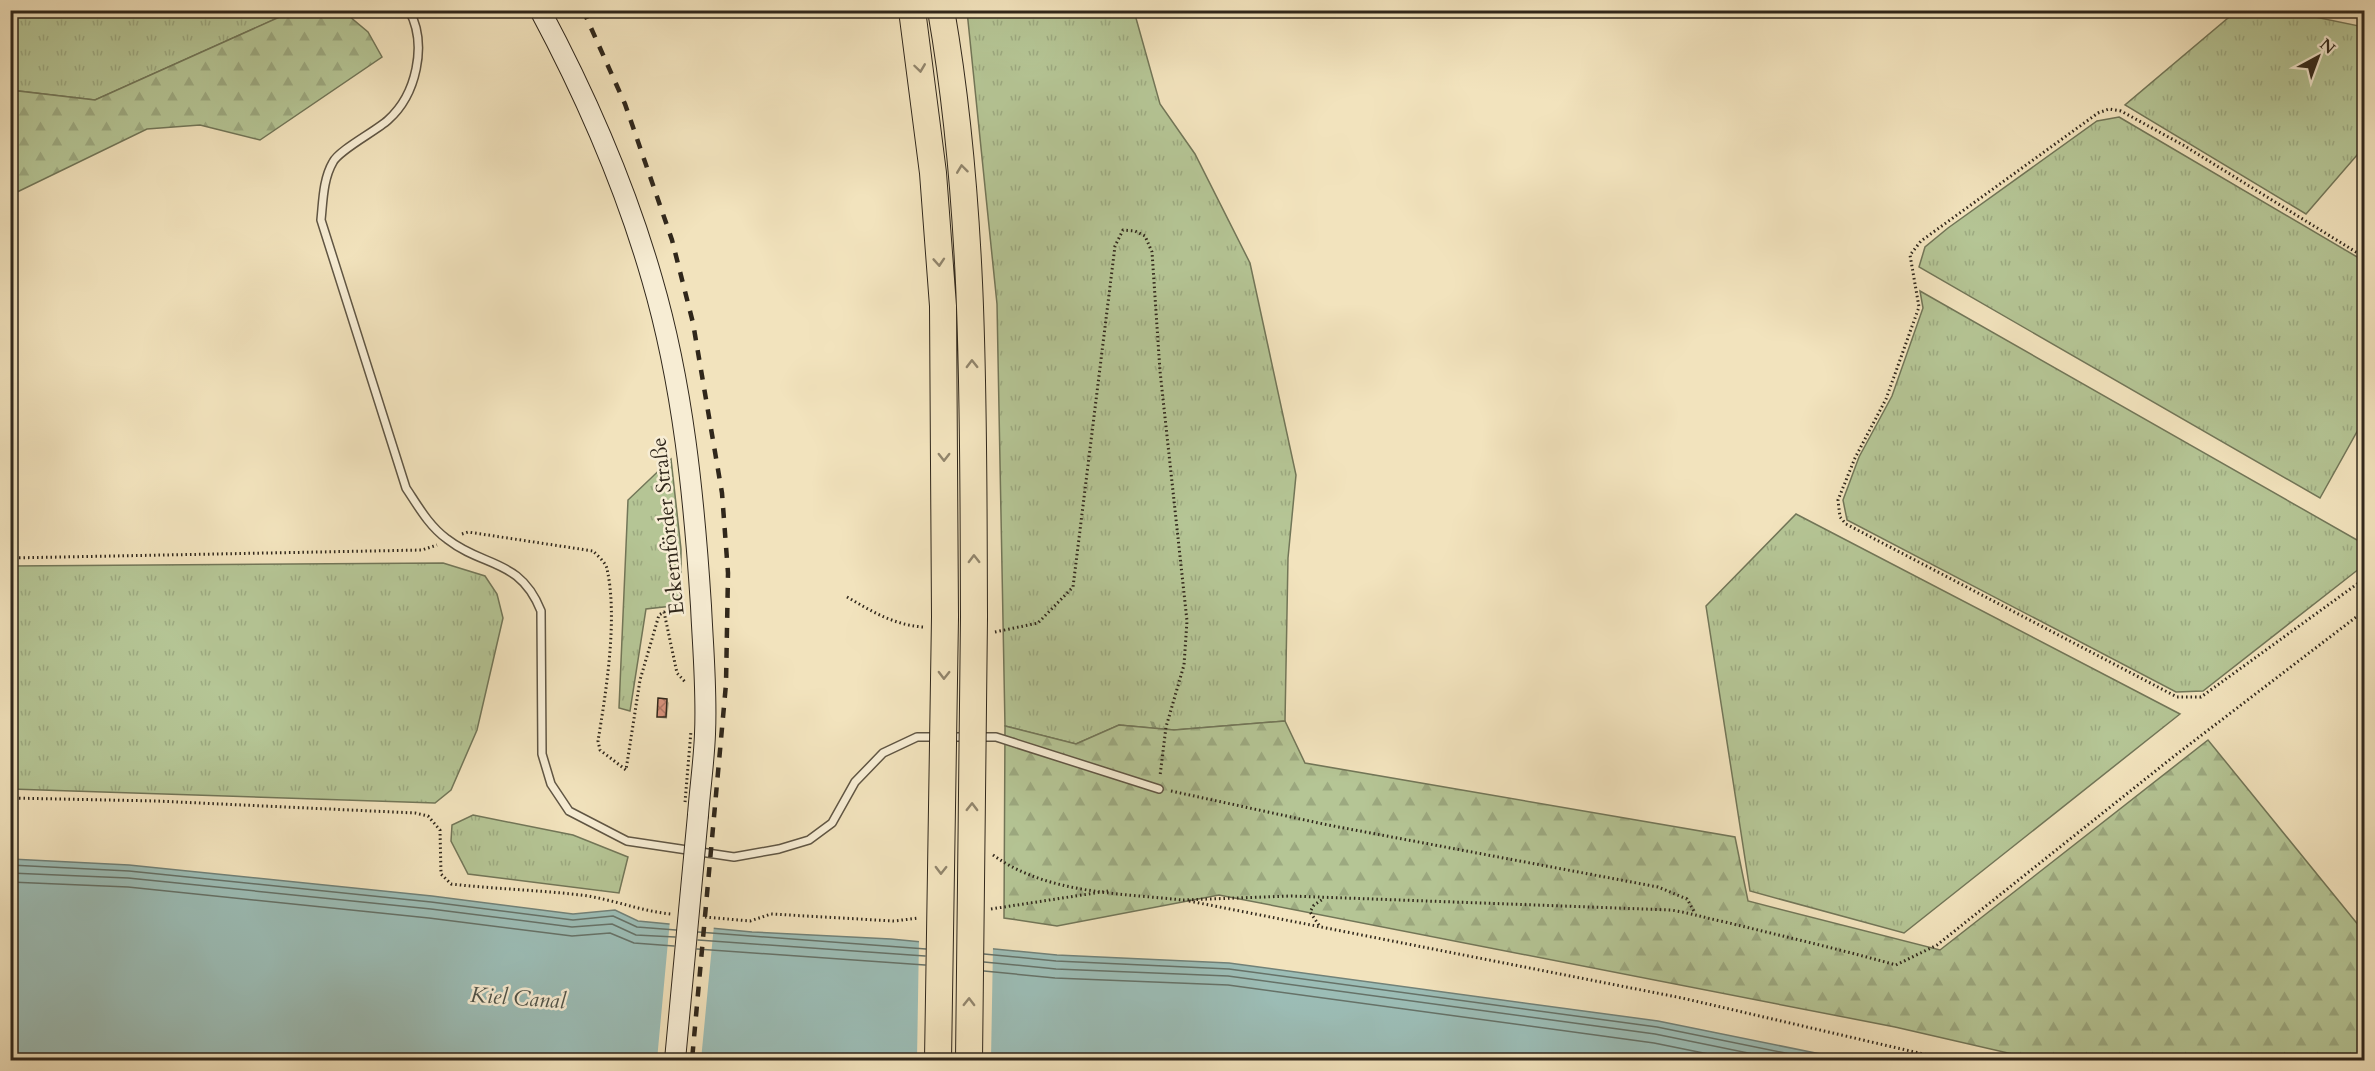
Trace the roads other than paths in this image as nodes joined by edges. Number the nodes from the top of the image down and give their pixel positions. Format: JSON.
{"nodes":[{"id":1,"x":409,"y":10,"type":"edge"},
{"id":2,"x":540,"y":10,"type":"edge"},
{"id":3,"x":912,"y":10,"type":"edge"},
{"id":4,"x":941,"y":10,"type":"edge"},
{"id":5,"x":1159,"y":789,"type":"road end"},
{"id":6,"x":675,"y":1060,"type":"edge"},
{"id":7,"x":938,"y":1060,"type":"edge"},
{"id":8,"x":969,"y":1060,"type":"edge"}],
"edges":[{"from":1,"to":5,"type":"lane"},
{"from":2,"to":6,"type":"street","name":"Eckernförder Straße","bridge":true},
{"from":3,"to":7,"type":"highway","one_way":true,"bridge":true},
{"from":8,"to":4,"type":"highway","one_way":true,"bridge":true}]}
